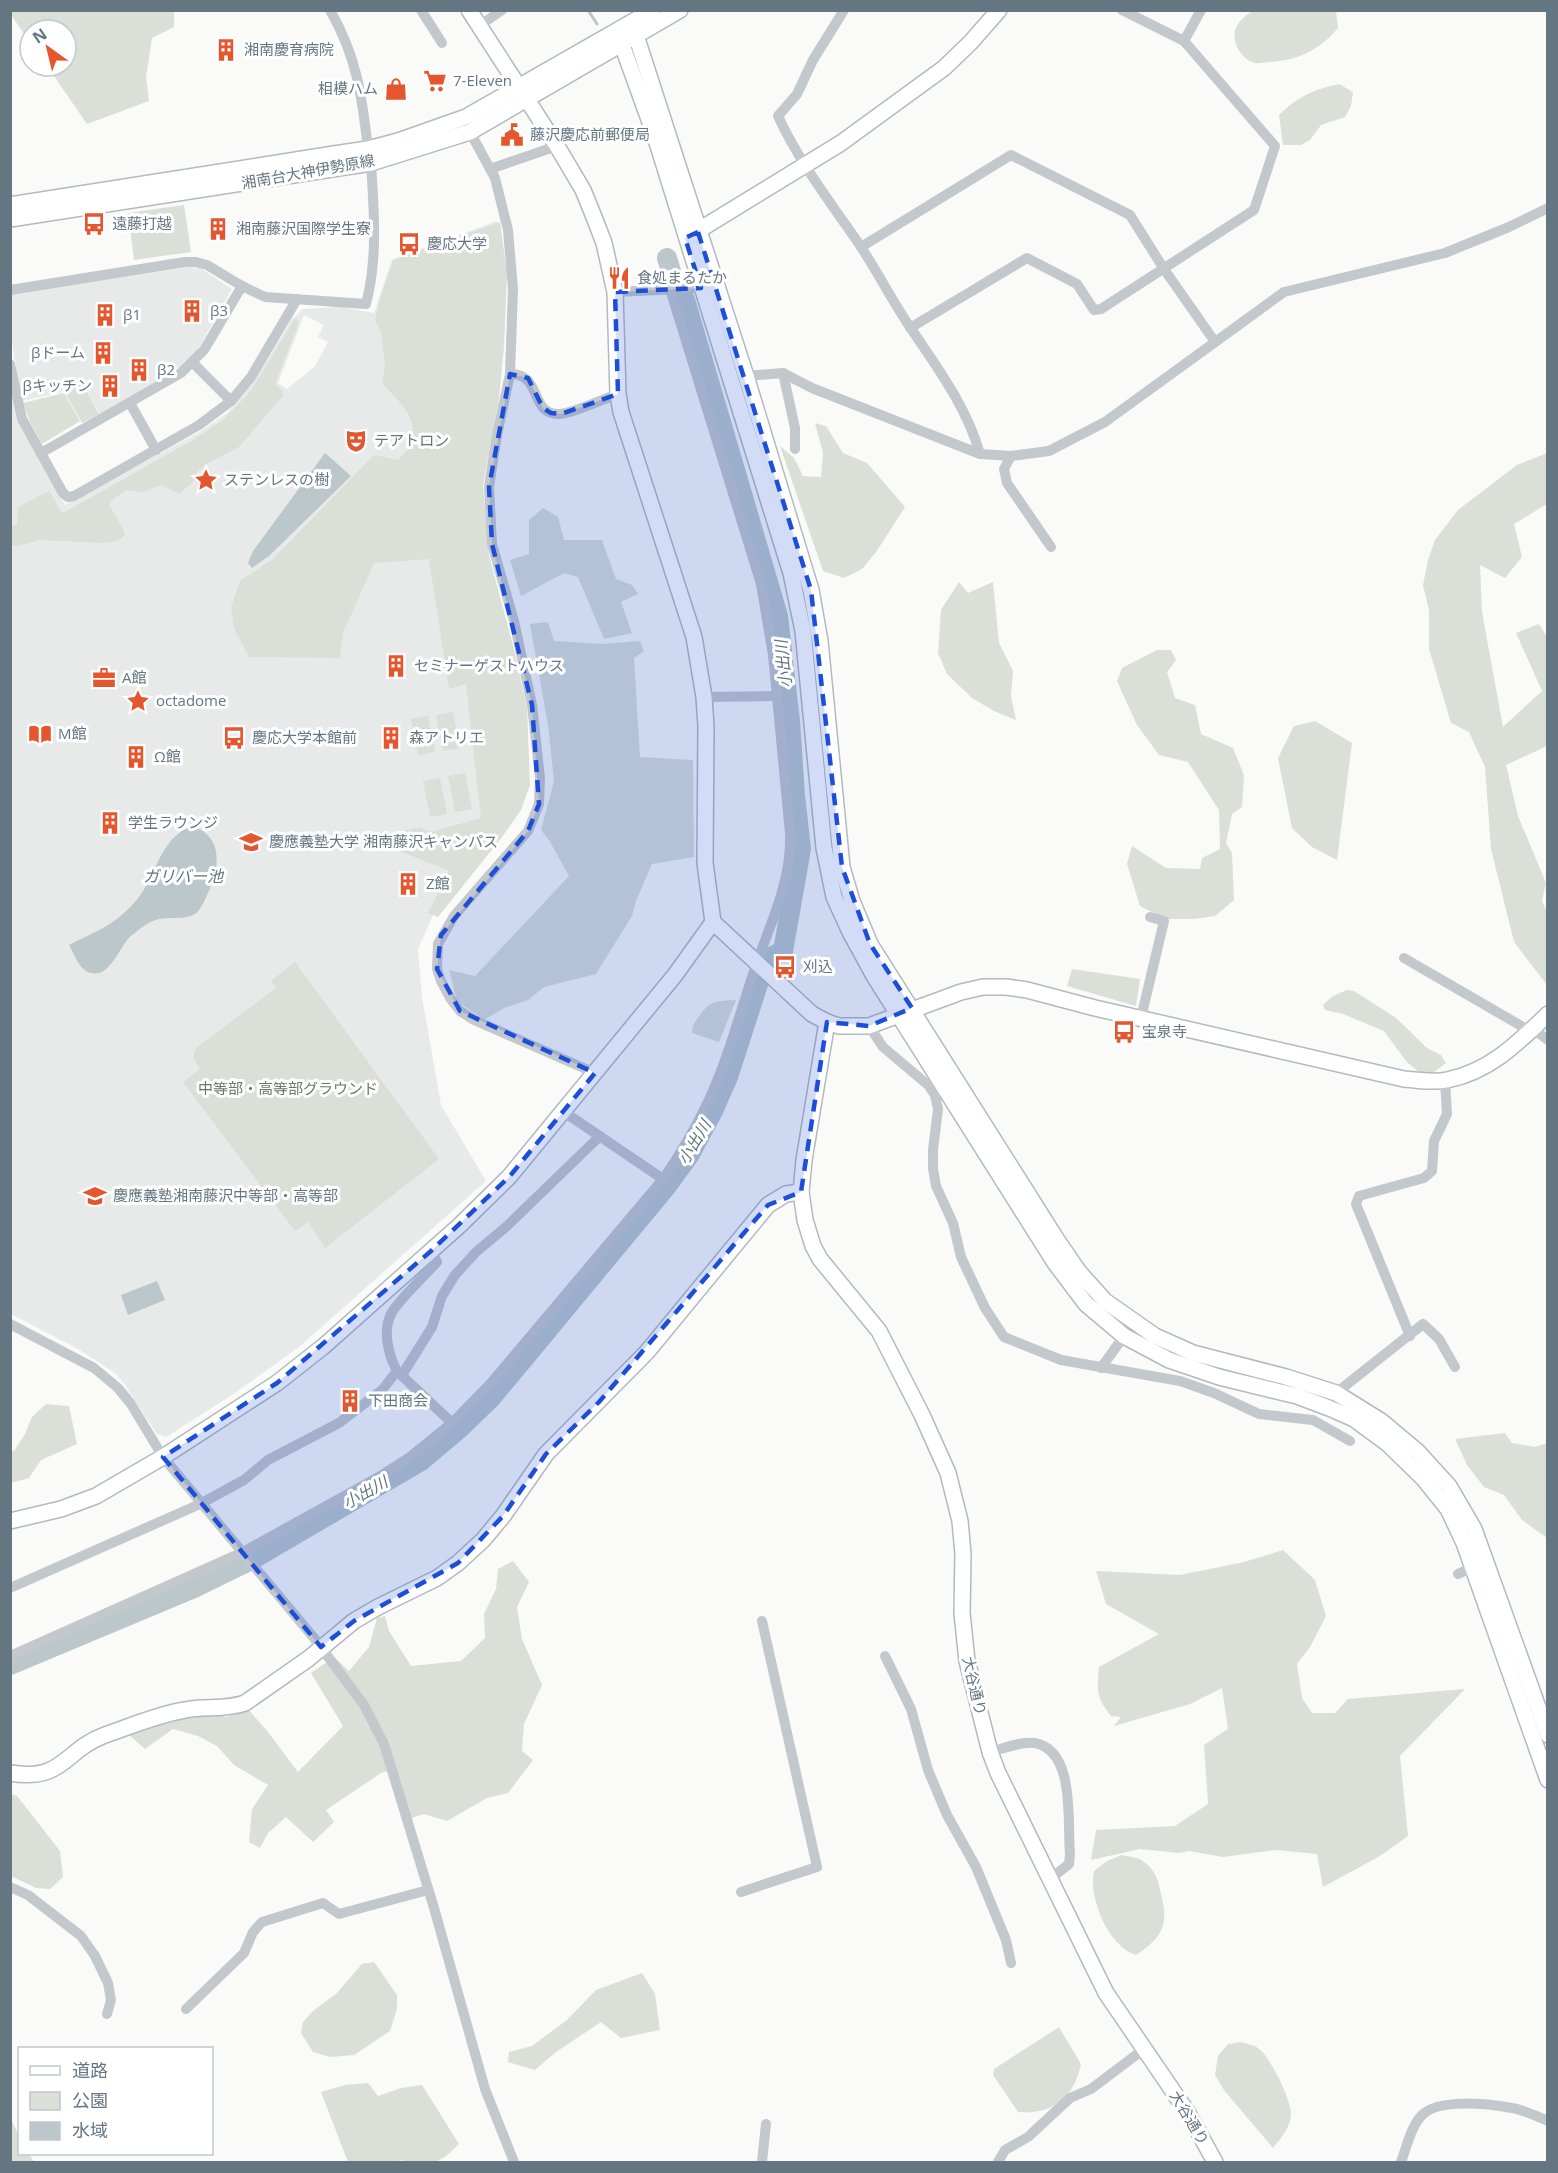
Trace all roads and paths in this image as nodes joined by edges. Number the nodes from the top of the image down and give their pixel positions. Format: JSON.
{"nodes":[{"id":1,"x":330,"y":10,"type":"edge"},
{"id":2,"x":421,"y":10,"type":"edge"},
{"id":3,"x":469,"y":10,"type":"edge"},
{"id":4,"x":502,"y":10,"type":"edge"},
{"id":5,"x":653,"y":10,"type":"edge"},
{"id":6,"x":680,"y":10,"type":"edge"},
{"id":7,"x":844,"y":10,"type":"edge"},
{"id":8,"x":1122,"y":10,"type":"edge"},
{"id":9,"x":1201,"y":10,"type":"edge"},
{"id":10,"x":992,"y":13,"type":"edge"},
{"id":11,"x":479,"y":26,"type":"junction"},
{"id":12,"x":635,"y":29,"type":"junction"},
{"id":13,"x":620,"y":38,"type":"junction"},
{"id":14,"x":1184,"y":41,"type":"junction"},
{"id":15,"x":442,"y":43,"type":"dead end"},
{"id":16,"x":522,"y":94,"type":"junction"},
{"id":17,"x":470,"y":132,"type":"junction"},
{"id":18,"x":557,"y":146,"type":"junction"},
{"id":19,"x":369,"y":156,"type":"junction"},
{"id":20,"x":806,"y":165,"type":"junction"},
{"id":21,"x":490,"y":169,"type":"junction"},
{"id":22,"x":10,"y":205,"type":"edge"},
{"id":23,"x":1548,"y":208,"type":"edge"},
{"id":24,"x":10,"y":219,"type":"edge"},
{"id":25,"x":692,"y":235,"type":"junction"},
{"id":26,"x":861,"y":247,"type":"junction"},
{"id":27,"x":1164,"y":269,"type":"junction"},
{"id":28,"x":242,"y":286,"type":"junction"},
{"id":29,"x":701,"y":288,"type":"junction"},
{"id":30,"x":670,"y":289,"type":"junction"},
{"id":31,"x":10,"y":290,"type":"edge"},
{"id":32,"x":615,"y":292,"type":"junction"},
{"id":33,"x":297,"y":299,"type":"junction"},
{"id":34,"x":910,"y":328,"type":"junction"},
{"id":35,"x":1215,"y":342,"type":"junction"},
{"id":36,"x":193,"y":363,"type":"junction"},
{"id":37,"x":10,"y":364,"type":"edge"},
{"id":38,"x":783,"y":373,"type":"junction"},
{"id":39,"x":510,"y":374,"type":"junction"},
{"id":40,"x":746,"y":376,"type":"junction"},
{"id":41,"x":618,"y":394,"type":"junction"},
{"id":42,"x":231,"y":401,"type":"junction"},
{"id":43,"x":130,"y":403,"type":"junction"},
{"id":44,"x":795,"y":449,"type":"dead end"},
{"id":45,"x":156,"y":450,"type":"junction"},
{"id":46,"x":41,"y":453,"type":"junction"},
{"id":47,"x":980,"y":454,"type":"junction"},
{"id":48,"x":1011,"y":456,"type":"junction"},
{"id":49,"x":1051,"y":547,"type":"dead end"},
{"id":50,"x":776,"y":696,"type":"junction"},
{"id":51,"x":704,"y":697,"type":"junction"},
{"id":52,"x":1150,"y":917,"type":"dead end"},
{"id":53,"x":713,"y":922,"type":"junction"},
{"id":54,"x":1404,"y":958,"type":"dead end"},
{"id":55,"x":762,"y":968,"type":"junction"},
{"id":56,"x":905,"y":1011,"type":"junction"},
{"id":57,"x":1548,"y":1014,"type":"edge"},
{"id":58,"x":1141,"y":1018,"type":"junction"},
{"id":59,"x":827,"y":1022,"type":"junction"},
{"id":60,"x":869,"y":1026,"type":"junction"},
{"id":61,"x":1531,"y":1030,"type":"junction"},
{"id":62,"x":1548,"y":1040,"type":"edge"},
{"id":63,"x":594,"y":1073,"type":"junction"},
{"id":64,"x":1445,"y":1080,"type":"junction"},
{"id":65,"x":564,"y":1112,"type":"junction"},
{"id":66,"x":600,"y":1136,"type":"junction"},
{"id":67,"x":663,"y":1179,"type":"junction"},
{"id":68,"x":801,"y":1192,"type":"junction"},
{"id":69,"x":431,"y":1251,"type":"junction"},
{"id":70,"x":10,"y":1324,"type":"edge"},
{"id":71,"x":1124,"y":1335,"type":"junction"},
{"id":72,"x":1410,"y":1336,"type":"junction"},
{"id":73,"x":1455,"y":1367,"type":"dead end"},
{"id":74,"x":1101,"y":1368,"type":"junction"},
{"id":75,"x":400,"y":1373,"type":"junction"},
{"id":76,"x":1336,"y":1393,"type":"junction"},
{"id":77,"x":452,"y":1423,"type":"junction"},
{"id":78,"x":1350,"y":1441,"type":"dead end"},
{"id":79,"x":163,"y":1457,"type":"junction"},
{"id":80,"x":200,"y":1504,"type":"junction"},
{"id":81,"x":10,"y":1521,"type":"edge"},
{"id":82,"x":244,"y":1553,"type":"junction"},
{"id":83,"x":1473,"y":1567,"type":"junction"},
{"id":84,"x":1458,"y":1574,"type":"dead end"},
{"id":85,"x":10,"y":1588,"type":"edge"},
{"id":86,"x":762,"y":1621,"type":"dead end"},
{"id":87,"x":321,"y":1647,"type":"junction"},
{"id":88,"x":10,"y":1656,"type":"edge"},
{"id":89,"x":885,"y":1656,"type":"dead end"},
{"id":90,"x":1548,"y":1735,"type":"edge"},
{"id":91,"x":990,"y":1752,"type":"junction"},
{"id":92,"x":10,"y":1773,"type":"edge"},
{"id":93,"x":1548,"y":1780,"type":"edge"},
{"id":94,"x":1050,"y":1879,"type":"junction"},
{"id":95,"x":10,"y":1887,"type":"edge"},
{"id":96,"x":428,"y":1890,"type":"junction"},
{"id":97,"x":741,"y":1892,"type":"dead end"},
{"id":98,"x":1011,"y":1963,"type":"dead end"},
{"id":99,"x":186,"y":2009,"type":"dead end"},
{"id":100,"x":107,"y":2014,"type":"dead end"},
{"id":101,"x":1144,"y":2049,"type":"junction"},
{"id":102,"x":1548,"y":2121,"type":"edge"},
{"id":103,"x":766,"y":2124,"type":"dead end"},
{"id":104,"x":514,"y":2163,"type":"edge"},
{"id":105,"x":762,"y":2163,"type":"edge"},
{"id":106,"x":998,"y":2163,"type":"edge"},
{"id":107,"x":1215,"y":2163,"type":"edge"},
{"id":108,"x":1401,"y":2163,"type":"edge"}],
"edges":[{"from":1,"to":19,"type":"street"},
{"from":2,"to":15,"type":"street"},
{"from":3,"to":11,"type":"street"},
{"from":4,"to":11,"type":"street"},
{"from":5,"to":12,"type":"street","name":"湘南台大神伊勢原線"},
{"from":6,"to":12,"type":"street","name":"湘南台大神伊勢原線"},
{"from":7,"to":20,"type":"street"},
{"from":8,"to":14,"type":"street"},
{"from":9,"to":14,"type":"street"},
{"from":10,"to":20,"type":"street"},
{"from":11,"to":16,"type":"street"},
{"from":12,"to":13,"type":"street","name":"湘南台大神伊勢原線"},
{"from":12,"to":25,"type":"street"},
{"from":13,"to":16,"type":"street","name":"湘南台大神伊勢原線"},
{"from":13,"to":25,"type":"street"},
{"from":14,"to":27,"type":"street"},
{"from":16,"to":17,"type":"street","name":"湘南台大神伊勢原線"},
{"from":16,"to":18,"type":"street"},
{"from":16,"to":19,"type":"street","name":"湘南台大神伊勢原線"},
{"from":17,"to":19,"type":"street","name":"湘南台大神伊勢原線"},
{"from":17,"to":21,"type":"street"},
{"from":18,"to":21,"type":"street"},
{"from":18,"to":32,"type":"street"},
{"from":19,"to":22,"type":"street","name":"湘南台大神伊勢原線"},
{"from":19,"to":24,"type":"street","name":"湘南台大神伊勢原線"},
{"from":19,"to":33,"type":"street"},
{"from":20,"to":25,"type":"street"},
{"from":20,"to":26,"type":"street"},
{"from":21,"to":39,"type":"street"},
{"from":23,"to":35,"type":"street"},
{"from":25,"to":29,"type":"street"},
{"from":25,"to":40,"type":"street"},
{"from":26,"to":27,"type":"street"},
{"from":26,"to":34,"type":"street"},
{"from":27,"to":34,"type":"street"},
{"from":27,"to":35,"type":"street"},
{"from":28,"to":31,"type":"street"},
{"from":28,"to":33,"type":"street"},
{"from":28,"to":36,"type":"street"},
{"from":29,"to":30,"type":"street"},
{"from":29,"to":56,"type":"street"},
{"from":30,"to":32,"type":"street"},
{"from":30,"to":50,"type":"street"},
{"from":32,"to":41,"type":"street"},
{"from":33,"to":42,"type":"street"},
{"from":34,"to":47,"type":"street"},
{"from":35,"to":48,"type":"street"},
{"from":36,"to":42,"type":"street"},
{"from":36,"to":43,"type":"street"},
{"from":37,"to":46,"type":"street"},
{"from":38,"to":40,"type":"street"},
{"from":38,"to":44,"type":"street"},
{"from":38,"to":47,"type":"street"},
{"from":39,"to":41,"type":"street"},
{"from":39,"to":63,"type":"street"},
{"from":40,"to":56,"type":"street"},
{"from":41,"to":51,"type":"street"},
{"from":42,"to":45,"type":"street"},
{"from":43,"to":45,"type":"street"},
{"from":43,"to":46,"type":"street"},
{"from":45,"to":46,"type":"street"},
{"from":47,"to":48,"type":"street"},
{"from":48,"to":49,"type":"street"},
{"from":50,"to":51,"type":"street"},
{"from":50,"to":55,"type":"street"},
{"from":51,"to":53,"type":"street"},
{"from":52,"to":58,"type":"street"},
{"from":53,"to":55,"type":"street"},
{"from":53,"to":63,"type":"street"},
{"from":54,"to":61,"type":"street"},
{"from":55,"to":59,"type":"street"},
{"from":55,"to":67,"type":"street"},
{"from":56,"to":58,"type":"street"},
{"from":56,"to":60,"type":"street"},
{"from":56,"to":71,"type":"street"},
{"from":56,"to":76,"type":"street"},
{"from":57,"to":61,"type":"street"},
{"from":58,"to":64,"type":"street"},
{"from":59,"to":60,"type":"street"},
{"from":59,"to":68,"type":"street","name":"大谷通り"},
{"from":60,"to":74,"type":"street"},
{"from":61,"to":62,"type":"street"},
{"from":61,"to":64,"type":"street"},
{"from":63,"to":65,"type":"street"},
{"from":64,"to":72,"type":"street"},
{"from":65,"to":66,"type":"street"},
{"from":65,"to":69,"type":"street"},
{"from":66,"to":67,"type":"street"},
{"from":66,"to":75,"type":"street"},
{"from":67,"to":77,"type":"street"},
{"from":68,"to":87,"type":"street"},
{"from":68,"to":91,"type":"street","name":"大谷通り"},
{"from":69,"to":75,"type":"street"},
{"from":69,"to":79,"type":"street"},
{"from":70,"to":79,"type":"street"},
{"from":71,"to":74,"type":"street"},
{"from":71,"to":83,"type":"street"},
{"from":72,"to":73,"type":"street"},
{"from":72,"to":76,"type":"street"},
{"from":74,"to":78,"type":"street"},
{"from":75,"to":77,"type":"street"},
{"from":75,"to":80,"type":"street"},
{"from":76,"to":90,"type":"street"},
{"from":77,"to":82,"type":"street"},
{"from":79,"to":80,"type":"street"},
{"from":79,"to":81,"type":"street"},
{"from":80,"to":82,"type":"street"},
{"from":80,"to":85,"type":"street"},
{"from":82,"to":87,"type":"street"},
{"from":82,"to":88,"type":"street"},
{"from":83,"to":84,"type":"street"},
{"from":83,"to":93,"type":"street"},
{"from":86,"to":97,"type":"street"},
{"from":87,"to":92,"type":"street"},
{"from":87,"to":96,"type":"street"},
{"from":89,"to":98,"type":"street"},
{"from":91,"to":94,"type":"street","name":"大谷通り"},
{"from":91,"to":94,"type":"street"},
{"from":94,"to":101,"type":"street","name":"大谷通り"},
{"from":95,"to":100,"type":"street"},
{"from":96,"to":99,"type":"street"},
{"from":96,"to":104,"type":"street"},
{"from":101,"to":106,"type":"street"},
{"from":101,"to":107,"type":"street","name":"大谷通り"},
{"from":102,"to":108,"type":"street"},
{"from":103,"to":105,"type":"street"}]}
